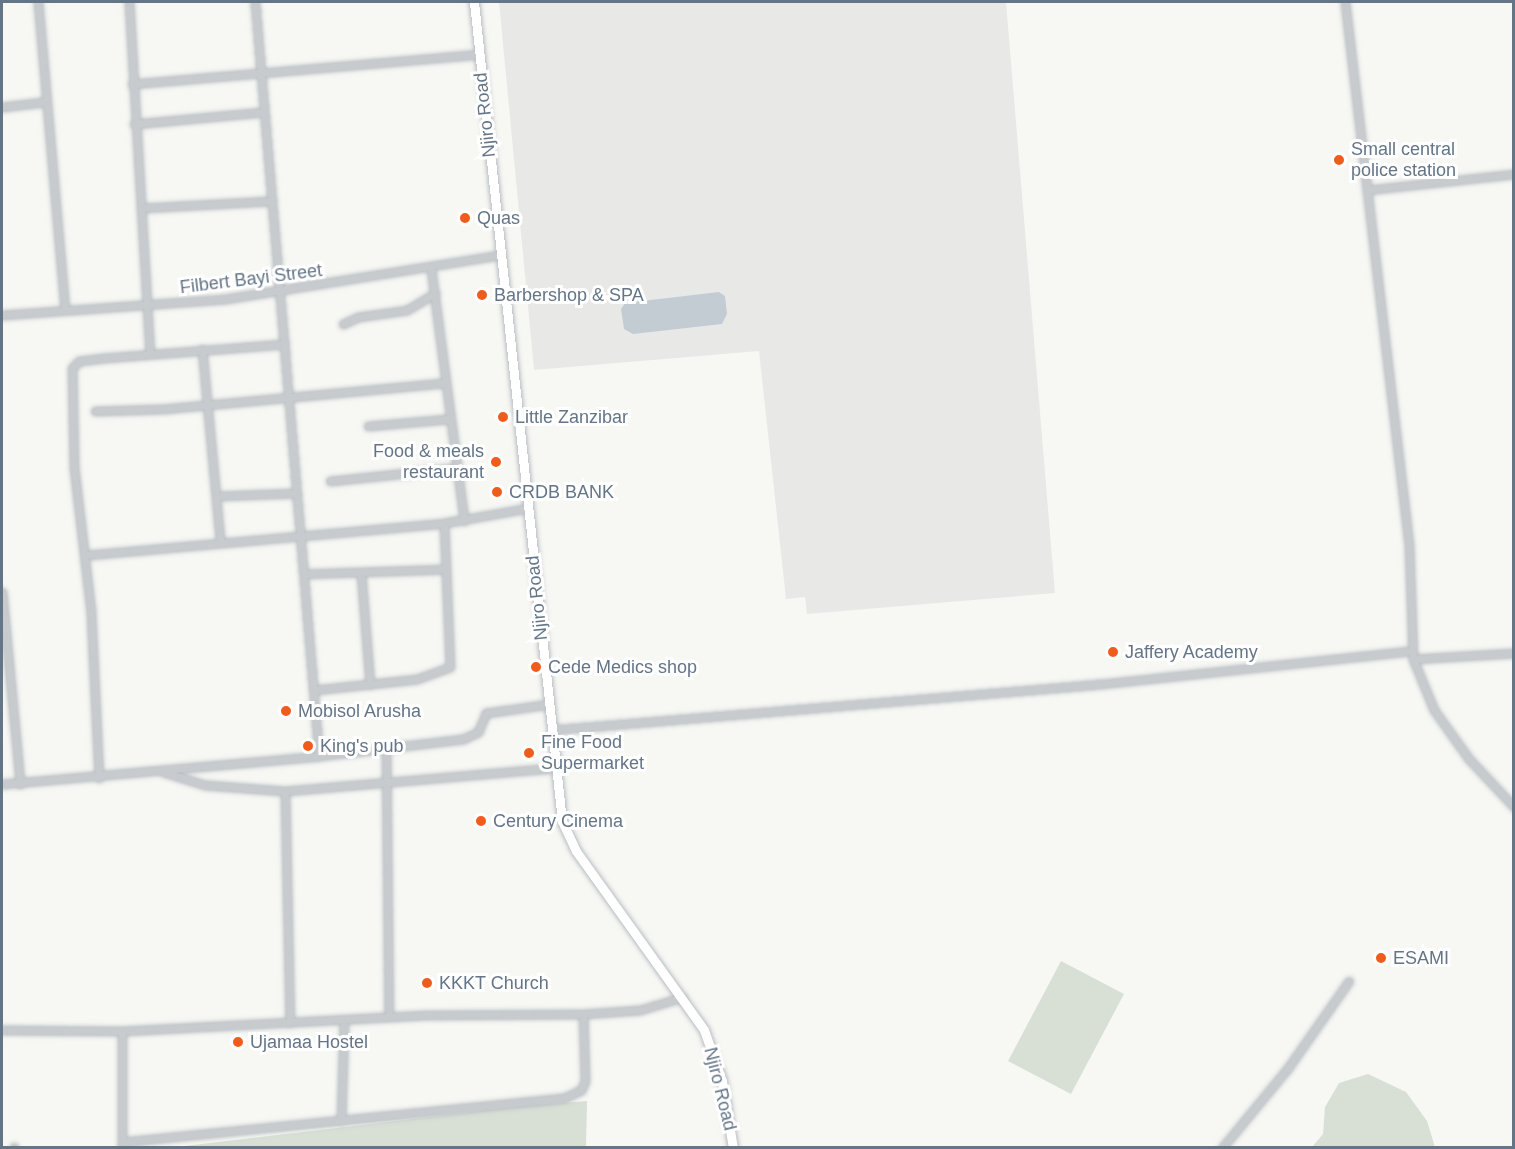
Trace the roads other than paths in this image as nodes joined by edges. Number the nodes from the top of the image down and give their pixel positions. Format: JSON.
{"nodes":[{"id":1,"x":38,"y":2,"type":"edge"},
{"id":2,"x":129,"y":2,"type":"edge"},
{"id":3,"x":255,"y":2,"type":"edge"},
{"id":4,"x":474,"y":2,"type":"edge"},
{"id":5,"x":1345,"y":2,"type":"edge"},
{"id":6,"x":479,"y":54,"type":"junction"},
{"id":7,"x":261,"y":70,"type":"junction"},
{"id":8,"x":132,"y":84,"type":"junction"},
{"id":9,"x":44,"y":102,"type":"junction"},
{"id":10,"x":2,"y":106,"type":"edge"},
{"id":11,"x":263,"y":112,"type":"junction"},
{"id":12,"x":134,"y":124,"type":"junction"},
{"id":13,"x":1514,"y":174,"type":"edge"},
{"id":14,"x":1367,"y":189,"type":"junction"},
{"id":15,"x":271,"y":201,"type":"junction"},
{"id":16,"x":141,"y":208,"type":"junction"},
{"id":17,"x":501,"y":255,"type":"junction"},
{"id":18,"x":431,"y":269,"type":"junction"},
{"id":19,"x":280,"y":292,"type":"junction"},
{"id":20,"x":435,"y":293,"type":"junction"},
{"id":21,"x":146,"y":305,"type":"junction"},
{"id":22,"x":66,"y":309,"type":"junction"},
{"id":23,"x":2,"y":315,"type":"edge"},
{"id":24,"x":343,"y":324,"type":"dead end"},
{"id":25,"x":284,"y":344,"type":"junction"},
{"id":26,"x":202,"y":350,"type":"junction"},
{"id":27,"x":150,"y":353,"type":"junction"},
{"id":28,"x":444,"y":383,"type":"junction"},
{"id":29,"x":288,"y":398,"type":"junction"},
{"id":30,"x":209,"y":404,"type":"junction"},
{"id":31,"x":95,"y":411,"type":"dead end"},
{"id":32,"x":448,"y":419,"type":"junction"},
{"id":33,"x":368,"y":426,"type":"dead end"},
{"id":34,"x":454,"y":468,"type":"junction"},
{"id":35,"x":330,"y":481,"type":"dead end"},
{"id":36,"x":297,"y":494,"type":"junction"},
{"id":37,"x":218,"y":496,"type":"junction"},
{"id":38,"x":528,"y":508,"type":"junction"},
{"id":39,"x":464,"y":521,"type":"junction"},
{"id":40,"x":444,"y":523,"type":"junction"},
{"id":41,"x":301,"y":535,"type":"junction"},
{"id":42,"x":220,"y":541,"type":"junction"},
{"id":43,"x":87,"y":555,"type":"junction"},
{"id":44,"x":446,"y":569,"type":"junction"},
{"id":45,"x":361,"y":573,"type":"junction"},
{"id":46,"x":304,"y":574,"type":"junction"},
{"id":47,"x":2,"y":592,"type":"edge"},
{"id":48,"x":1514,"y":653,"type":"edge"},
{"id":49,"x":1412,"y":655,"type":"junction"},
{"id":50,"x":370,"y":685,"type":"junction"},
{"id":51,"x":314,"y":690,"type":"junction"},
{"id":52,"x":549,"y":704,"type":"junction"},
{"id":53,"x":550,"y":730,"type":"junction"},
{"id":54,"x":386,"y":748,"type":"junction"},
{"id":55,"x":319,"y":756,"type":"junction"},
{"id":56,"x":556,"y":768,"type":"junction"},
{"id":57,"x":160,"y":771,"type":"junction"},
{"id":58,"x":99,"y":778,"type":"junction"},
{"id":59,"x":385,"y":783,"type":"junction"},
{"id":60,"x":2,"y":784,"type":"edge"},
{"id":61,"x":20,"y":784,"type":"junction"},
{"id":62,"x":285,"y":791,"type":"junction"},
{"id":63,"x":1514,"y":807,"type":"edge"},
{"id":64,"x":1349,"y":981,"type":"dead end"},
{"id":65,"x":684,"y":997,"type":"junction"},
{"id":66,"x":583,"y":1014,"type":"junction"},
{"id":67,"x":389,"y":1017,"type":"junction"},
{"id":68,"x":344,"y":1020,"type":"junction"},
{"id":69,"x":290,"y":1023,"type":"junction"},
{"id":70,"x":2,"y":1030,"type":"edge"},
{"id":71,"x":122,"y":1031,"type":"junction"},
{"id":72,"x":341,"y":1121,"type":"junction"},
{"id":73,"x":164,"y":1139,"type":"junction"},
{"id":74,"x":122,"y":1145,"type":"edge"},
{"id":75,"x":163,"y":1148,"type":"edge"},
{"id":76,"x":733,"y":1148,"type":"edge"},
{"id":77,"x":1222,"y":1148,"type":"edge"}],
"edges":[{"from":1,"to":9,"type":"street"},
{"from":2,"to":8,"type":"street"},
{"from":3,"to":7,"type":"street"},
{"from":4,"to":6,"type":"street","name":"Njiro Road"},
{"from":5,"to":14,"type":"street"},
{"from":6,"to":7,"type":"street"},
{"from":6,"to":17,"type":"street","name":"Njiro Road"},
{"from":7,"to":8,"type":"street"},
{"from":7,"to":11,"type":"street"},
{"from":8,"to":12,"type":"street"},
{"from":9,"to":10,"type":"street"},
{"from":9,"to":22,"type":"street"},
{"from":11,"to":12,"type":"street"},
{"from":11,"to":15,"type":"street"},
{"from":12,"to":16,"type":"street"},
{"from":13,"to":14,"type":"street"},
{"from":14,"to":49,"type":"street"},
{"from":15,"to":16,"type":"street"},
{"from":15,"to":19,"type":"street"},
{"from":16,"to":21,"type":"street"},
{"from":17,"to":18,"type":"street","name":"Filbert Bayi Street"},
{"from":17,"to":38,"type":"street","name":"Njiro Road"},
{"from":18,"to":19,"type":"street","name":"Filbert Bayi Street"},
{"from":18,"to":20,"type":"street"},
{"from":19,"to":21,"type":"street","name":"Filbert Bayi Street"},
{"from":19,"to":25,"type":"street"},
{"from":20,"to":24,"type":"street"},
{"from":20,"to":28,"type":"street"},
{"from":21,"to":22,"type":"street","name":"Filbert Bayi Street"},
{"from":21,"to":27,"type":"street"},
{"from":22,"to":23,"type":"street","name":"Filbert Bayi Street"},
{"from":25,"to":26,"type":"street"},
{"from":25,"to":29,"type":"street"},
{"from":26,"to":27,"type":"street"},
{"from":26,"to":30,"type":"street"},
{"from":27,"to":43,"type":"street"},
{"from":28,"to":29,"type":"street"},
{"from":28,"to":32,"type":"street"},
{"from":29,"to":30,"type":"street"},
{"from":29,"to":36,"type":"street"},
{"from":30,"to":31,"type":"street"},
{"from":30,"to":37,"type":"street"},
{"from":32,"to":33,"type":"street"},
{"from":32,"to":34,"type":"street"},
{"from":34,"to":35,"type":"street"},
{"from":34,"to":39,"type":"street"},
{"from":36,"to":37,"type":"street"},
{"from":36,"to":41,"type":"street"},
{"from":37,"to":42,"type":"street"},
{"from":38,"to":39,"type":"street"},
{"from":38,"to":52,"type":"street","name":"Njiro Road"},
{"from":39,"to":40,"type":"street"},
{"from":40,"to":41,"type":"street"},
{"from":40,"to":44,"type":"street"},
{"from":41,"to":42,"type":"street"},
{"from":41,"to":46,"type":"street"},
{"from":42,"to":43,"type":"street"},
{"from":43,"to":58,"type":"street"},
{"from":44,"to":45,"type":"street"},
{"from":44,"to":50,"type":"street"},
{"from":45,"to":46,"type":"street"},
{"from":45,"to":50,"type":"street"},
{"from":46,"to":51,"type":"street"},
{"from":47,"to":61,"type":"street"},
{"from":48,"to":49,"type":"street"},
{"from":49,"to":53,"type":"street"},
{"from":49,"to":63,"type":"street"},
{"from":50,"to":51,"type":"street"},
{"from":51,"to":55,"type":"street"},
{"from":52,"to":53,"type":"street","name":"Njiro Road"},
{"from":52,"to":54,"type":"street"},
{"from":53,"to":56,"type":"street","name":"Njiro Road"},
{"from":54,"to":55,"type":"street"},
{"from":54,"to":59,"type":"street"},
{"from":55,"to":57,"type":"street"},
{"from":56,"to":59,"type":"street"},
{"from":56,"to":65,"type":"street","name":"Njiro Road"},
{"from":57,"to":58,"type":"street"},
{"from":57,"to":62,"type":"street"},
{"from":58,"to":61,"type":"street"},
{"from":59,"to":62,"type":"street"},
{"from":59,"to":67,"type":"street"},
{"from":60,"to":61,"type":"street"},
{"from":62,"to":69,"type":"street"},
{"from":64,"to":77,"type":"street"},
{"from":65,"to":66,"type":"street"},
{"from":65,"to":76,"type":"street","name":"Njiro Road"},
{"from":66,"to":67,"type":"street"},
{"from":66,"to":72,"type":"street"},
{"from":67,"to":68,"type":"street"},
{"from":68,"to":69,"type":"street"},
{"from":68,"to":72,"type":"street"},
{"from":69,"to":71,"type":"street"},
{"from":70,"to":71,"type":"street"},
{"from":71,"to":74,"type":"street"},
{"from":72,"to":73,"type":"street"},
{"from":73,"to":74,"type":"street"},
{"from":73,"to":75,"type":"street"}]}
